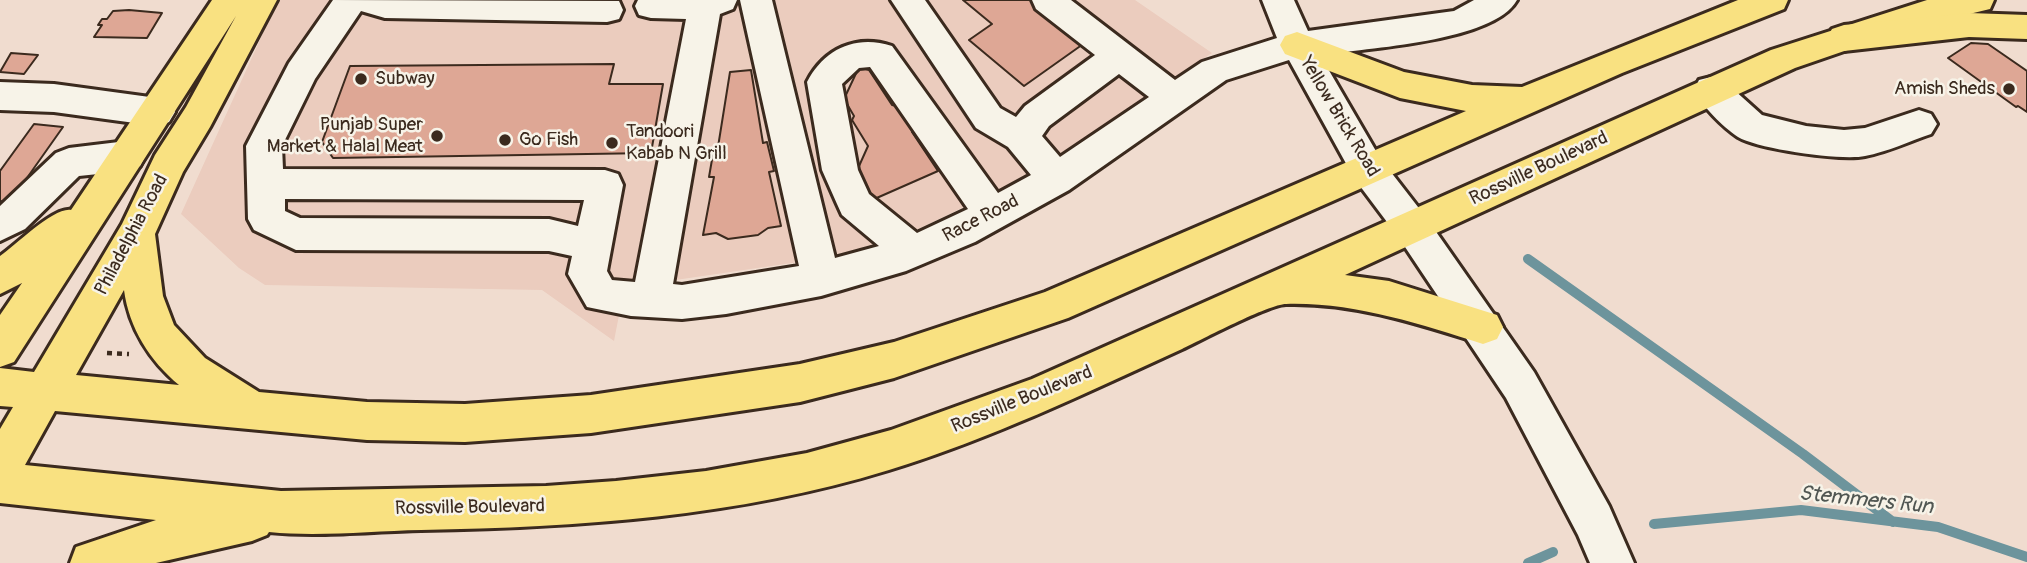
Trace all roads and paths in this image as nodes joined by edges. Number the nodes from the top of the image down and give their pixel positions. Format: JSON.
{"nodes":[{"id":1,"x":229,"y":0,"type":"edge"},
{"id":2,"x":261,"y":0,"type":"edge"},
{"id":3,"x":351,"y":0,"type":"edge"},
{"id":4,"x":365,"y":0,"type":"edge"},
{"id":5,"x":756,"y":0,"type":"edge"},
{"id":6,"x":1048,"y":0,"type":"edge"},
{"id":7,"x":1278,"y":0,"type":"edge"},
{"id":8,"x":1501,"y":0,"type":"edge"},
{"id":9,"x":1772,"y":0,"type":"edge"},
{"id":10,"x":1978,"y":0,"type":"edge"},
{"id":11,"x":909,"y":1,"type":"edge"},
{"id":12,"x":713,"y":3,"type":"edge"},
{"id":13,"x":651,"y":6,"type":"dead end"},
{"id":14,"x":607,"y":10,"type":"dead end"},
{"id":15,"x":2027,"y":27,"type":"edge"},
{"id":16,"x":1844,"y":38,"type":"junction"},
{"id":17,"x":1297,"y":45,"type":"junction"},
{"id":18,"x":1119,"y":55,"type":"junction"},
{"id":19,"x":1711,"y":90,"type":"junction"},
{"id":20,"x":0,"y":96,"type":"edge"},
{"id":21,"x":1174,"y":98,"type":"junction"},
{"id":22,"x":1528,"y":100,"type":"junction"},
{"id":23,"x":157,"y":113,"type":"junction"},
{"id":24,"x":1919,"y":124,"type":"dead end"},
{"id":25,"x":1021,"y":137,"type":"junction"},
{"id":26,"x":120,"y":167,"type":"junction"},
{"id":27,"x":1367,"y":168,"type":"junction"},
{"id":28,"x":1056,"y":179,"type":"junction"},
{"id":29,"x":266,"y":184,"type":"junction"},
{"id":30,"x":993,"y":215,"type":"junction"},
{"id":31,"x":0,"y":225,"type":"edge"},
{"id":32,"x":1412,"y":227,"type":"junction"},
{"id":33,"x":136,"y":234,"type":"junction"},
{"id":34,"x":593,"y":245,"type":"junction"},
{"id":35,"x":913,"y":252,"type":"junction"},
{"id":36,"x":0,"y":277,"type":"edge"},
{"id":37,"x":821,"y":279,"type":"junction"},
{"id":38,"x":1278,"y":287,"type":"junction"},
{"id":39,"x":641,"y":300,"type":"junction"},
{"id":40,"x":1483,"y":327,"type":"junction"},
{"id":41,"x":0,"y":349,"type":"edge"},
{"id":42,"x":0,"y":387,"type":"edge"},
{"id":43,"x":44,"y":391,"type":"junction"},
{"id":44,"x":251,"y":409,"type":"junction"},
{"id":45,"x":0,"y":468,"type":"edge"},
{"id":46,"x":0,"y":483,"type":"edge"},
{"id":47,"x":281,"y":512,"type":"junction"},
{"id":48,"x":92,"y":563,"type":"edge"},
{"id":49,"x":1612,"y":563,"type":"edge"}],
"edges":[{"from":1,"to":23,"type":"main road"},
{"from":2,"to":33,"type":"main road","name":"Philadelphia Road"},
{"from":3,"to":29,"type":"street"},
{"from":4,"to":14,"type":"street"},
{"from":5,"to":37,"type":"street"},
{"from":6,"to":18,"type":"street"},
{"from":7,"to":17,"type":"street","name":"Yellow Brick Road"},
{"from":8,"to":17,"type":"street","name":"Race Road"},
{"from":9,"to":22,"type":"main road"},
{"from":10,"to":16,"type":"main road","name":"Rossville Boulevard"},
{"from":11,"to":25,"type":"street"},
{"from":12,"to":13,"type":"street"},
{"from":12,"to":39,"type":"street"},
{"from":15,"to":16,"type":"main road"},
{"from":16,"to":19,"type":"main road","name":"Rossville Boulevard"},
{"from":17,"to":21,"type":"street","name":"Race Road"},
{"from":17,"to":22,"type":"main road"},
{"from":17,"to":27,"type":"street","name":"Yellow Brick Road"},
{"from":18,"to":21,"type":"street"},
{"from":18,"to":25,"type":"street"},
{"from":19,"to":24,"type":"street"},
{"from":19,"to":32,"type":"main road","name":"Rossville Boulevard"},
{"from":20,"to":23,"type":"street"},
{"from":21,"to":28,"type":"street","name":"Race Road"},
{"from":22,"to":27,"type":"main road"},
{"from":23,"to":26,"type":"main road"},
{"from":25,"to":28,"type":"street"},
{"from":26,"to":31,"type":"street"},
{"from":26,"to":36,"type":"main road"},
{"from":26,"to":41,"type":"main road"},
{"from":27,"to":32,"type":"street","name":"Yellow Brick Road"},
{"from":27,"to":44,"type":"main road"},
{"from":28,"to":30,"type":"street","name":"Race Road"},
{"from":29,"to":34,"type":"street"},
{"from":29,"to":34,"type":"street","name":"Race Road"},
{"from":30,"to":35,"type":"street","name":"Race Road"},
{"from":30,"to":35,"type":"street"},
{"from":32,"to":38,"type":"main road","name":"Rossville Boulevard"},
{"from":32,"to":40,"type":"street","name":"Yellow Brick Road"},
{"from":33,"to":43,"type":"main road","name":"Philadelphia Road"},
{"from":33,"to":44,"type":"main road"},
{"from":34,"to":39,"type":"street","name":"Race Road"},
{"from":35,"to":37,"type":"street","name":"Race Road"},
{"from":37,"to":39,"type":"street","name":"Race Road"},
{"from":38,"to":40,"type":"main road"},
{"from":38,"to":47,"type":"main road","name":"Rossville Boulevard"},
{"from":40,"to":49,"type":"street","name":"Yellow Brick Road"},
{"from":42,"to":43,"type":"main road"},
{"from":43,"to":44,"type":"main road"},
{"from":43,"to":45,"type":"main road","name":"Philadelphia Road"},
{"from":46,"to":47,"type":"main road","name":"Rossville Boulevard"},
{"from":47,"to":48,"type":"main road"}]}
